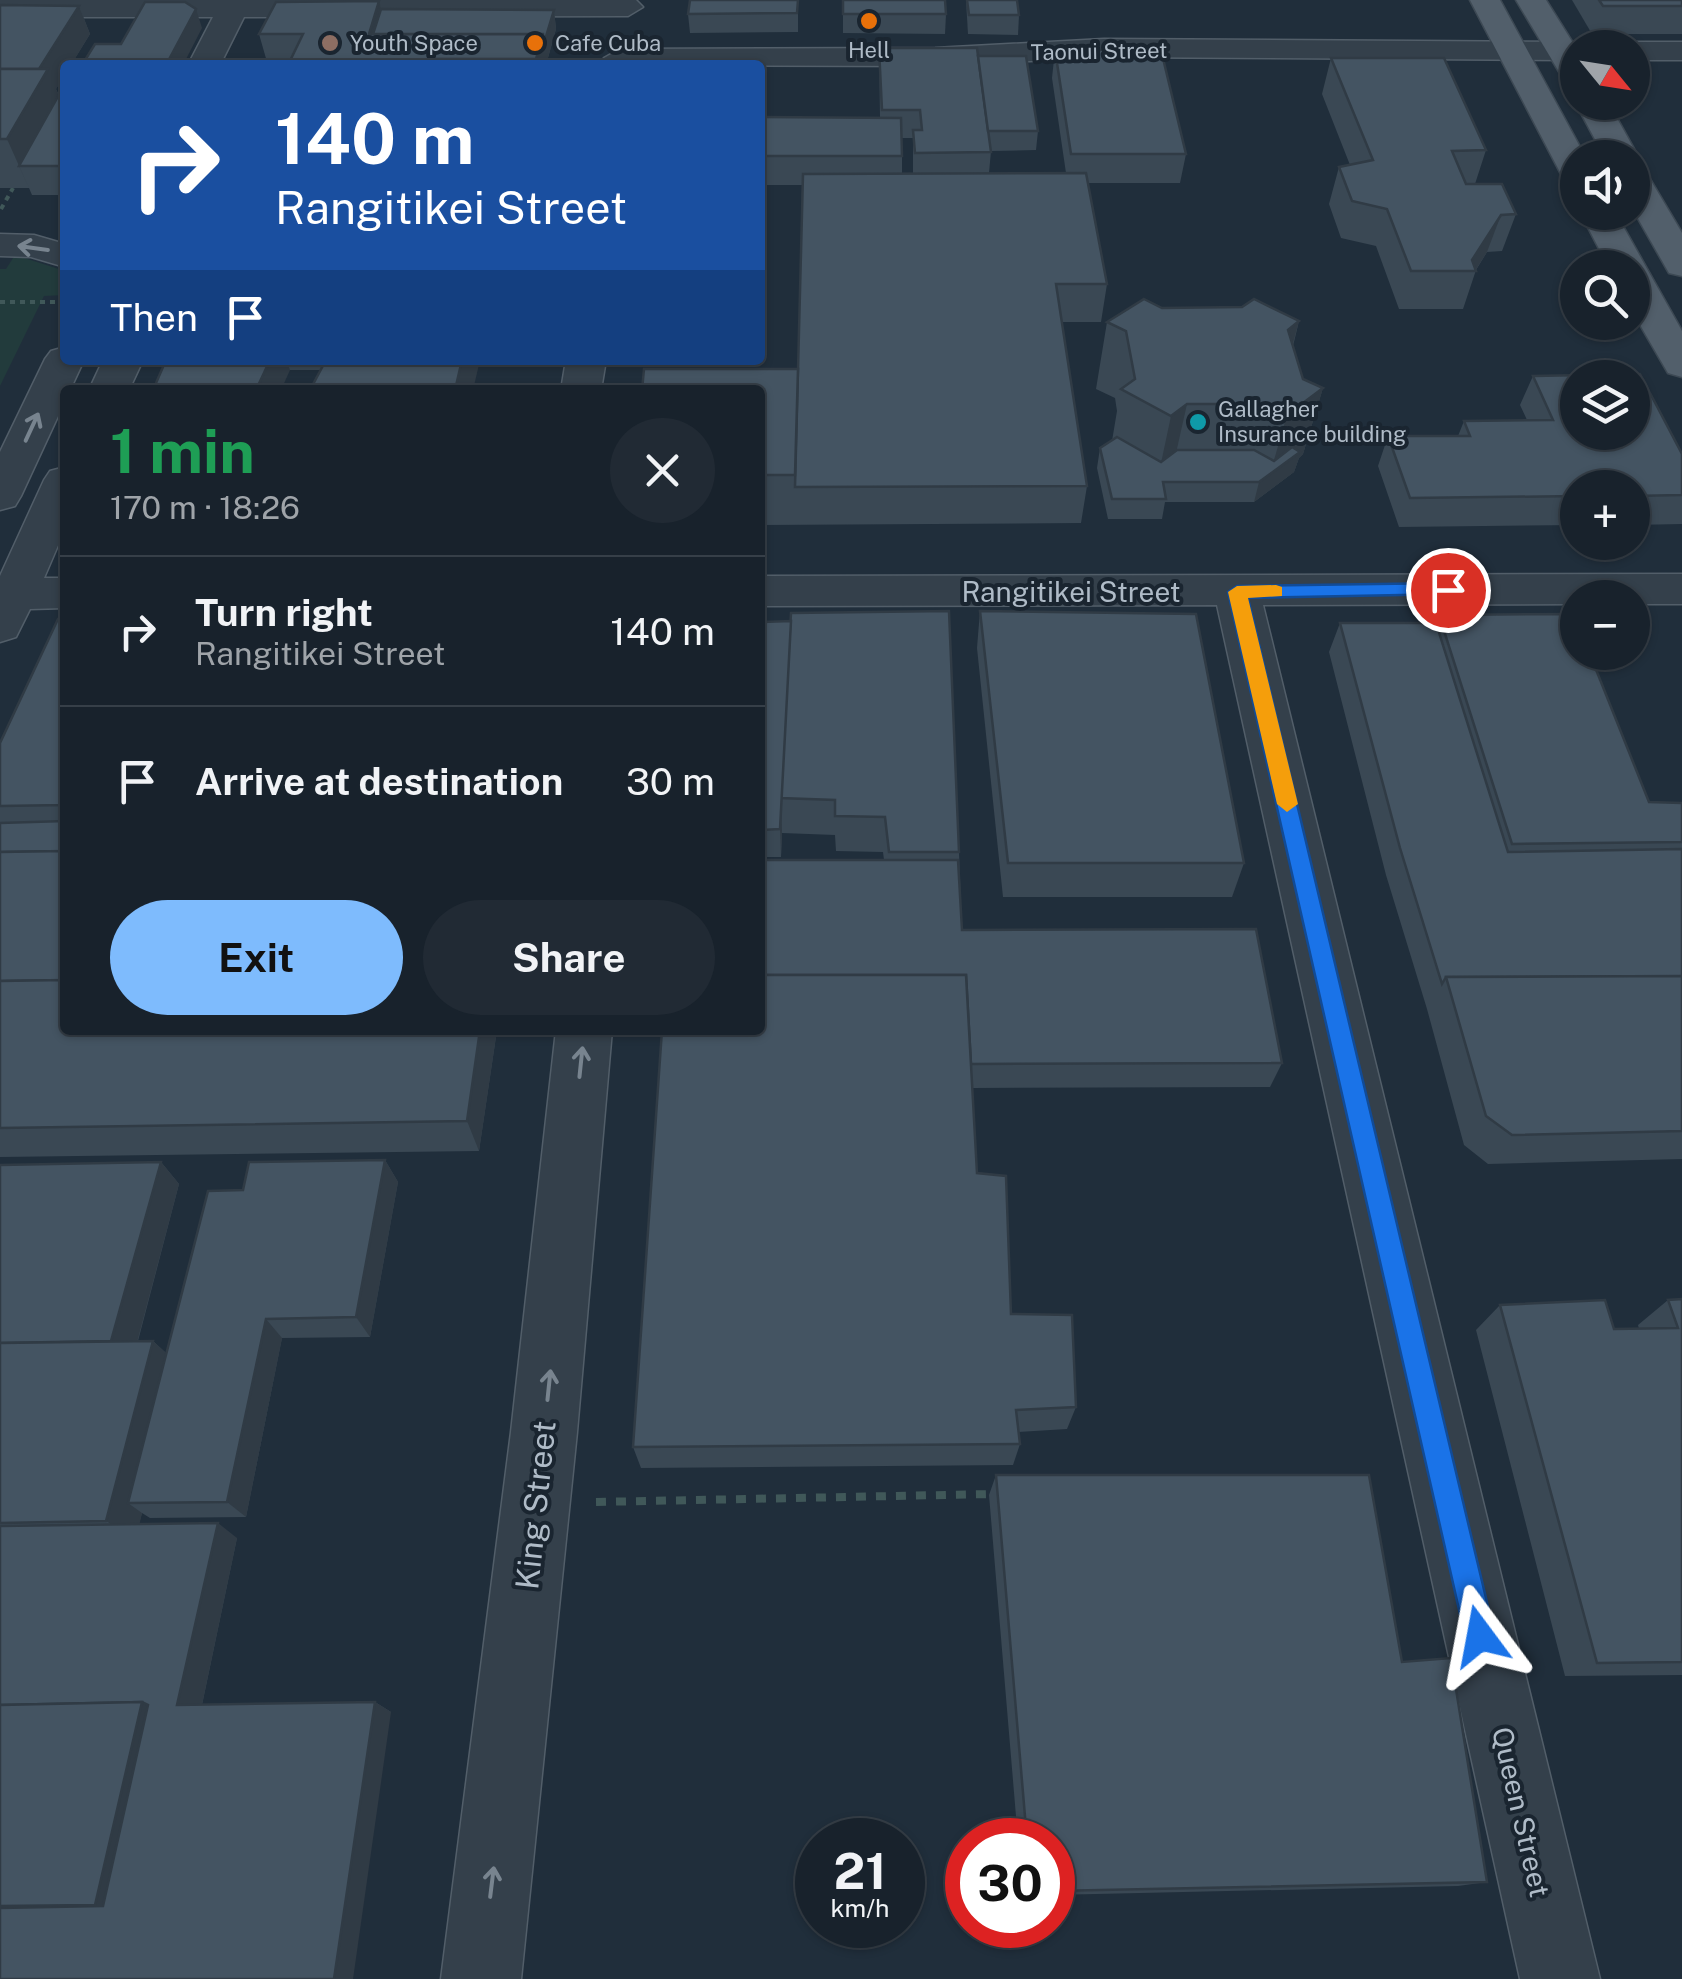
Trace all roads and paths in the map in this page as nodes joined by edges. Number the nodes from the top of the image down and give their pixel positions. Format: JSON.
{"nodes":[{"id":1,"x":1486,"y":0,"type":"edge"},
{"id":2,"x":1531,"y":0,"type":"edge"},
{"id":3,"x":628,"y":3,"type":"edge"},
{"id":4,"x":0,"y":8,"type":"edge"},
{"id":5,"x":233,"y":8,"type":"junction"},
{"id":6,"x":1560,"y":42,"type":"edge"},
{"id":7,"x":1515,"y":51,"type":"junction"},
{"id":8,"x":1650,"y":51,"type":"edge"},
{"id":9,"x":1682,"y":51,"type":"edge"},
{"id":10,"x":1560,"y":58,"type":"edge"},
{"id":11,"x":207,"y":60,"type":"edge"},
{"id":12,"x":620,"y":60,"type":"edge"},
{"id":13,"x":683,"y":60,"type":"edge"},
{"id":14,"x":1561,"y":140,"type":"edge"},
{"id":15,"x":7,"y":204,"type":"edge"},
{"id":16,"x":1650,"y":208,"type":"edge"},
{"id":17,"x":0,"y":210,"type":"edge"},
{"id":18,"x":60,"y":220,"type":"edge"},
{"id":19,"x":0,"y":245,"type":"edge"},
{"id":20,"x":60,"y":254,"type":"edge"},
{"id":21,"x":1682,"y":264,"type":"edge"},
{"id":22,"x":0,"y":302,"type":"edge"},
{"id":23,"x":60,"y":302,"type":"edge"},
{"id":24,"x":1650,"y":308,"type":"edge"},
{"id":25,"x":62,"y":365,"type":"edge"},
{"id":26,"x":1682,"y":365,"type":"edge"},
{"id":27,"x":60,"y":490,"type":"edge"},
{"id":28,"x":0,"y":496,"type":"edge"},
{"id":29,"x":1682,"y":588,"type":"edge"},
{"id":30,"x":765,"y":591,"type":"edge"},
{"id":31,"x":1237,"y":592,"type":"junction"},
{"id":32,"x":60,"y":594,"type":"edge"},
{"id":33,"x":4,"y":604,"type":"edge"},
{"id":34,"x":583,"y":1035,"type":"edge"},
{"id":35,"x":1010,"y":1493,"type":"edge"},
{"id":36,"x":536,"y":1503,"type":"junction"},
{"id":37,"x":481,"y":1979,"type":"edge"},
{"id":38,"x":1560,"y":1979,"type":"edge"}],
"edges":[{"from":1,"to":7,"type":"main road"},
{"from":2,"to":6,"type":"main road"},
{"from":3,"to":5,"type":"street"},
{"from":3,"to":12,"type":"street"},
{"from":4,"to":5,"type":"street"},
{"from":5,"to":11,"type":"street"},
{"from":7,"to":10,"type":"street","name":"Taonui Street"},
{"from":7,"to":13,"type":"street","name":"Taonui Street"},
{"from":7,"to":14,"type":"main road"},
{"from":8,"to":9,"type":"street"},
{"from":15,"to":17,"type":"path"},
{"from":15,"to":18,"type":"street"},
{"from":16,"to":21,"type":"main road"},
{"from":20,"to":19,"type":"street","one_way":true},
{"from":22,"to":23,"type":"path"},
{"from":24,"to":26,"type":"main road"},
{"from":28,"to":25,"type":"street","one_way":true},
{"from":27,"to":33,"type":"street"},
{"from":29,"to":31,"type":"street","name":"Rangitikei Street"},
{"from":30,"to":31,"type":"street","name":"Rangitikei Street"},
{"from":31,"to":38,"type":"street","name":"Queen Street"},
{"from":32,"to":33,"type":"street"},
{"from":36,"to":34,"type":"street","name":"King Street","one_way":true},
{"from":35,"to":36,"type":"path"},
{"from":37,"to":36,"type":"street","name":"King Street","one_way":true}]}
